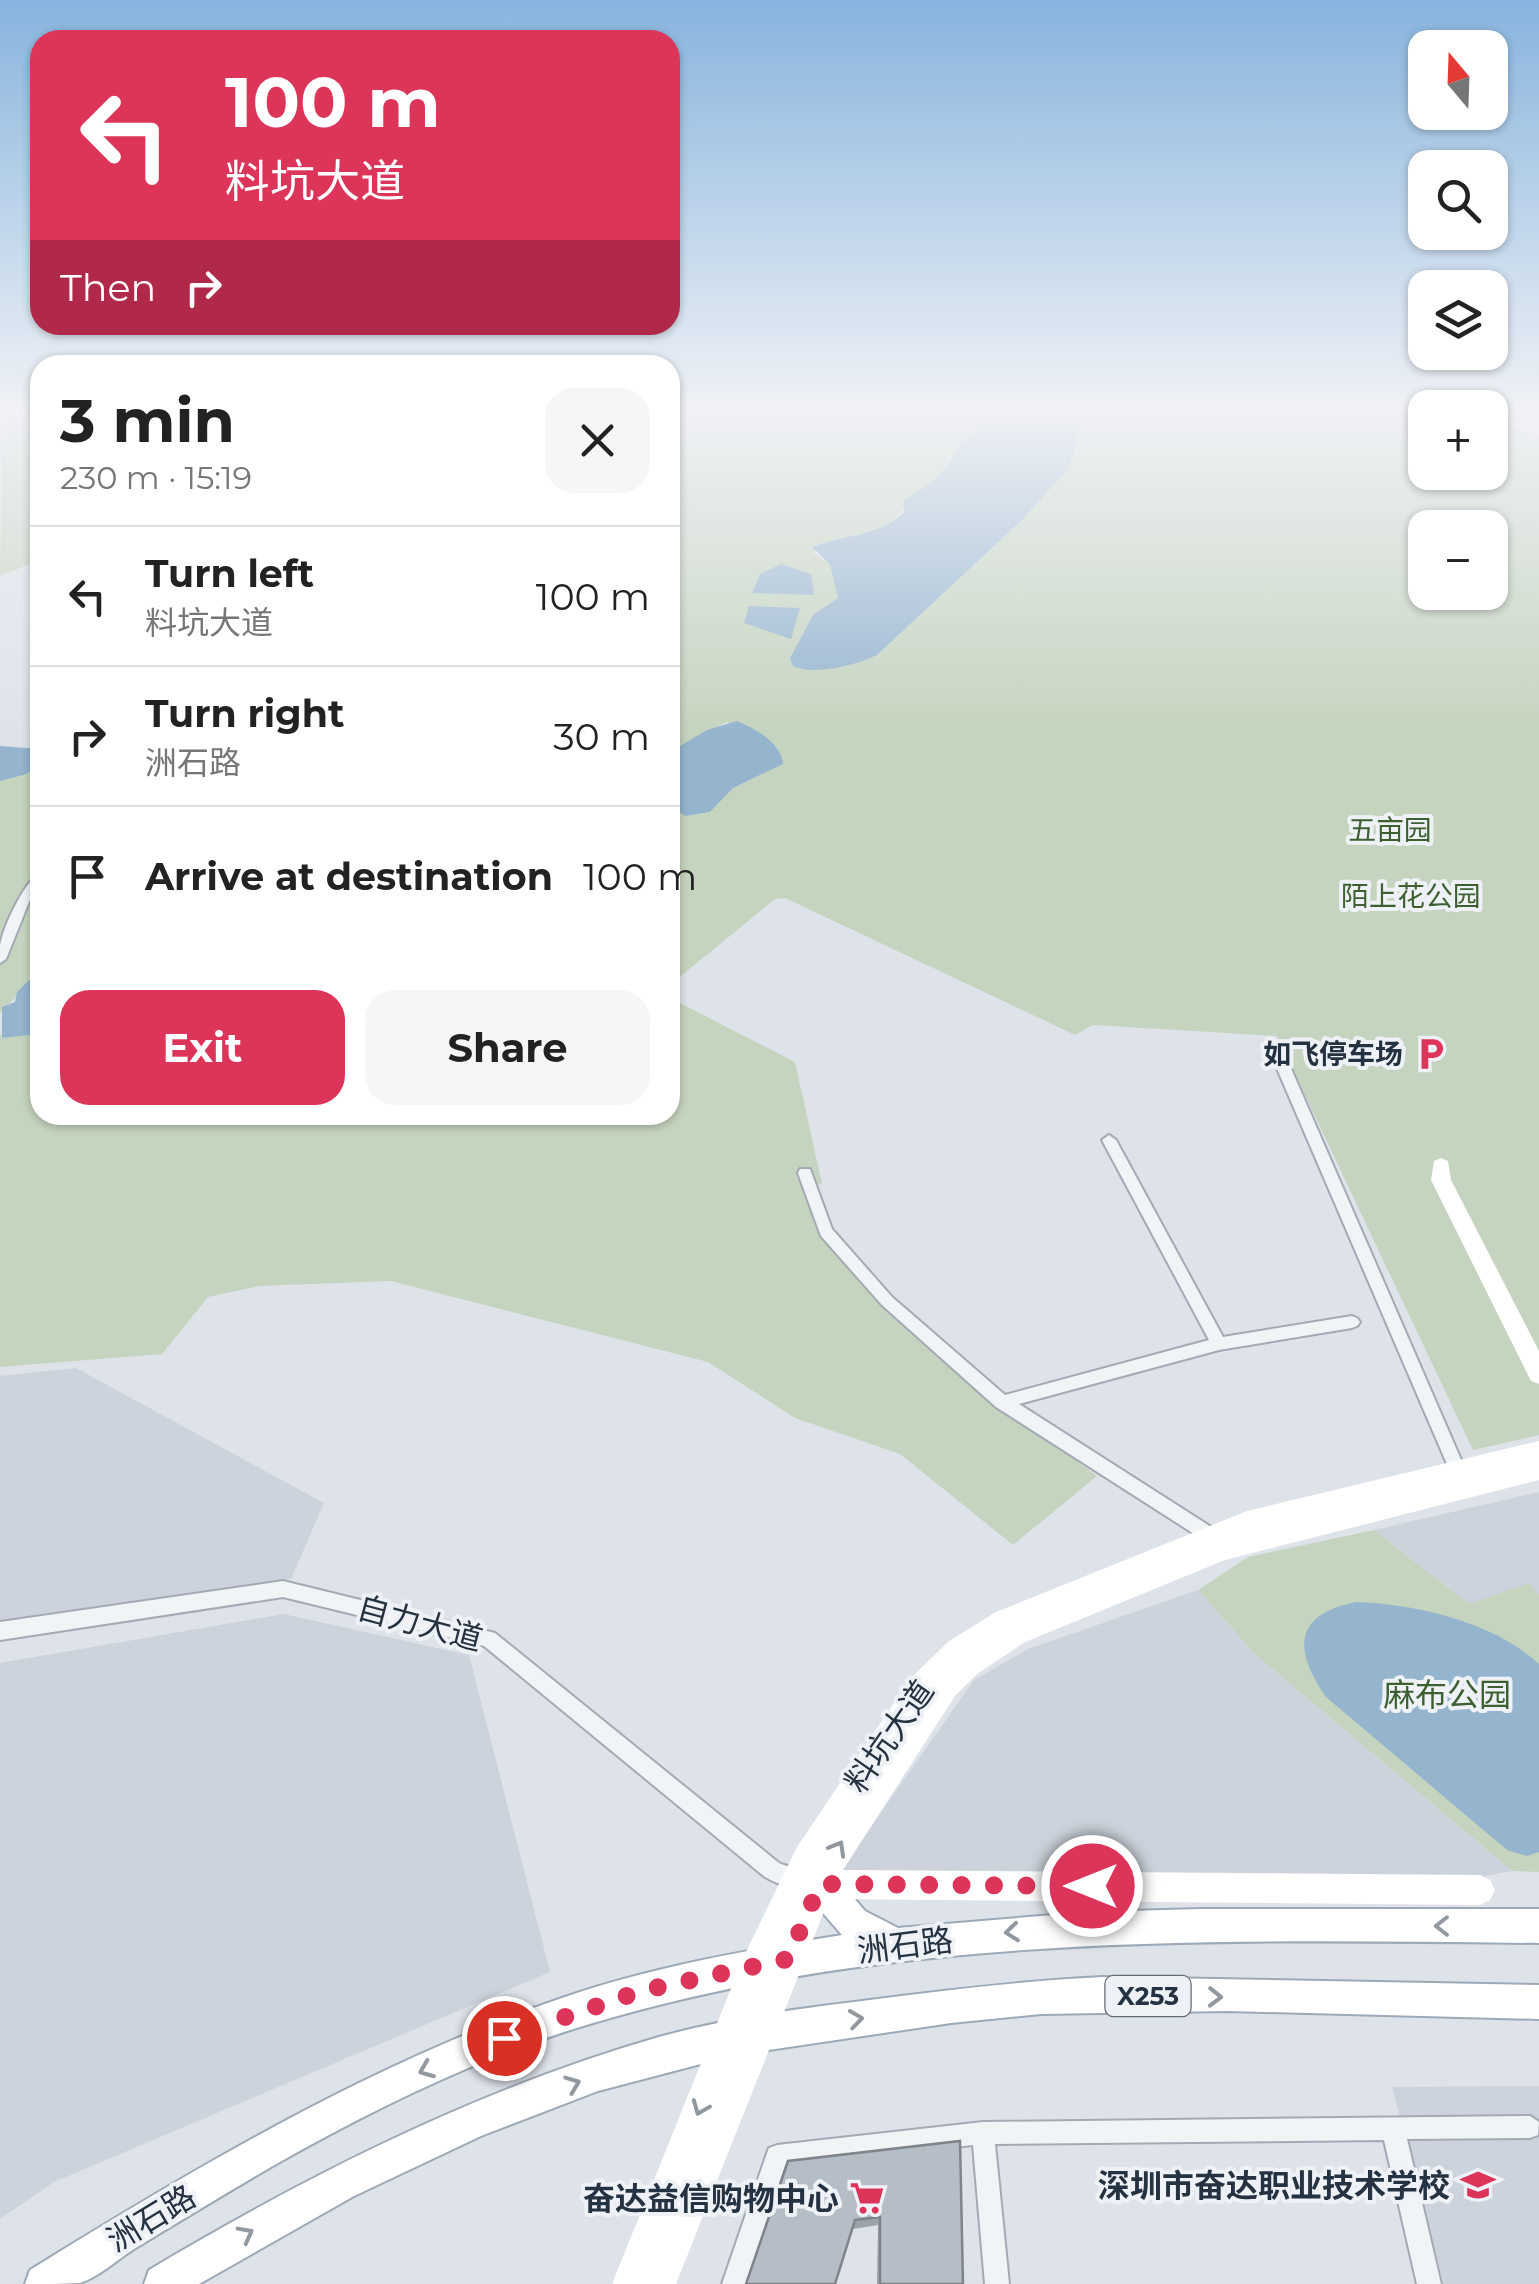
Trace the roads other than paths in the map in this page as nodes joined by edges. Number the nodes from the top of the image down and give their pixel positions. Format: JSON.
{"nodes":[{"id":1,"x":30,"y":888,"type":"edge"},
{"id":2,"x":0,"y":959,"type":"edge"},
{"id":3,"x":1278,"y":1057,"type":"dead end"},
{"id":4,"x":1109,"y":1140,"type":"dead end"},
{"id":5,"x":805,"y":1173,"type":"dead end"},
{"id":6,"x":1352,"y":1322,"type":"dead end"},
{"id":7,"x":1218,"y":1344,"type":"junction"},
{"id":8,"x":1539,"y":1345,"type":"edge"},
{"id":9,"x":1539,"y":1374,"type":"edge"},
{"id":10,"x":1002,"y":1402,"type":"junction"},
{"id":11,"x":1539,"y":1451,"type":"edge"},
{"id":12,"x":1539,"y":1469,"type":"edge"},
{"id":13,"x":1462,"y":1480,"type":"junction"},
{"id":14,"x":1217,"y":1542,"type":"junction"},
{"id":15,"x":0,"y":1631,"type":"edge"},
{"id":16,"x":809,"y":1880,"type":"junction"},
{"id":17,"x":1480,"y":1890,"type":"dead end"},
{"id":18,"x":1539,"y":1926,"type":"edge"},
{"id":19,"x":901,"y":1945,"type":"junction"},
{"id":20,"x":772,"y":1962,"type":"junction"},
{"id":21,"x":1539,"y":2002,"type":"edge"},
{"id":22,"x":744,"y":2037,"type":"junction"},
{"id":23,"x":1530,"y":2127,"type":"dead end"},
{"id":24,"x":1392,"y":2129,"type":"junction"},
{"id":25,"x":983,"y":2134,"type":"junction"},
{"id":26,"x":44,"y":2284,"type":"edge"},
{"id":27,"x":162,"y":2284,"type":"edge"},
{"id":28,"x":629,"y":2284,"type":"edge"},
{"id":29,"x":658,"y":2284,"type":"edge"},
{"id":30,"x":734,"y":2284,"type":"edge"},
{"id":31,"x":997,"y":2284,"type":"edge"},
{"id":32,"x":1430,"y":2284,"type":"edge"}],
"edges":[{"from":1,"to":2,"type":"street"},
{"from":3,"to":13,"type":"street"},
{"from":4,"to":7,"type":"street"},
{"from":5,"to":10,"type":"street"},
{"from":6,"to":7,"type":"street"},
{"from":7,"to":10,"type":"street"},
{"from":8,"to":9,"type":"street"},
{"from":10,"to":14,"type":"street"},
{"from":11,"to":13,"type":"street","name":"料坑大道"},
{"from":12,"to":13,"type":"street","name":"料坑大道"},
{"from":13,"to":14,"type":"street","name":"料坑大道"},
{"from":14,"to":16,"type":"street","name":"料坑大道"},
{"from":15,"to":16,"type":"street","name":"自力大道"},
{"from":16,"to":17,"type":"street"},
{"from":16,"to":19,"type":"main road"},
{"from":16,"to":20,"type":"street","name":"料坑大道"},
{"from":18,"to":19,"type":"main road","name":"洲石路","one_way":true},
{"from":19,"to":20,"type":"main road","name":"洲石路"},
{"from":20,"to":22,"type":"street","name":"料坑大道"},
{"from":20,"to":26,"type":"main road","name":"洲石路","one_way":true},
{"from":22,"to":21,"type":"main road","number":"X253","one_way":true},
{"from":27,"to":22,"type":"main road","number":"X253","one_way":true},
{"from":22,"to":28,"type":"street","name":"料坑大道","one_way":true},
{"from":22,"to":29,"type":"street","name":"料坑大道"},
{"from":23,"to":24,"type":"street"},
{"from":24,"to":25,"type":"street"},
{"from":24,"to":32,"type":"street"},
{"from":25,"to":30,"type":"street"},
{"from":25,"to":31,"type":"street"}]}
